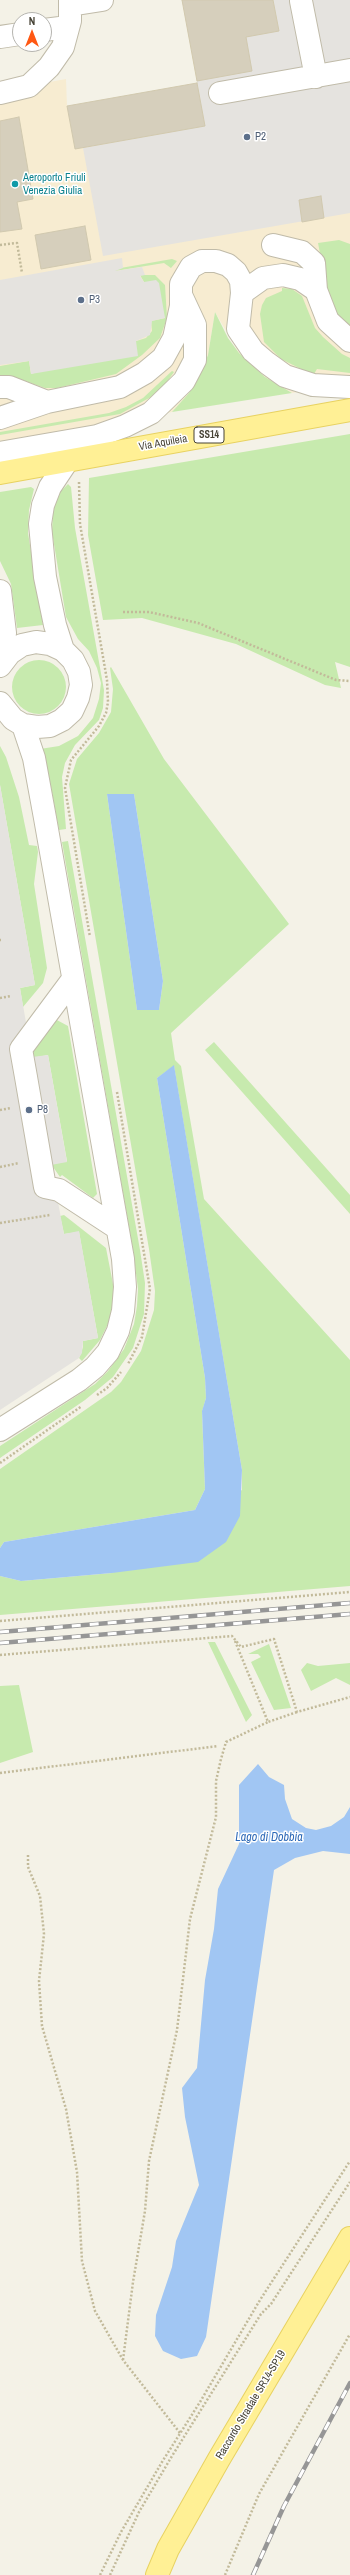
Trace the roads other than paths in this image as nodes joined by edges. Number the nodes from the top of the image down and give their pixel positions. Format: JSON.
{"nodes":[{"id":1,"x":102,"y":0,"type":"edge"},
{"id":2,"x":301,"y":1,"type":"edge"},
{"id":3,"x":70,"y":3,"type":"edge"},
{"id":4,"x":68,"y":27,"type":"junction"},
{"id":5,"x":52,"y":29,"type":"edge"},
{"id":6,"x":12,"y":35,"type":"edge"},
{"id":7,"x":0,"y":37,"type":"edge"},
{"id":8,"x":350,"y":70,"type":"edge"},
{"id":9,"x":316,"y":77,"type":"junction"},
{"id":10,"x":0,"y":93,"type":"edge"},
{"id":11,"x":220,"y":93,"type":"dead end"},
{"id":12,"x":272,"y":245,"type":"dead end"},
{"id":13,"x":316,"y":290,"type":"junction"},
{"id":14,"x":242,"y":293,"type":"junction"},
{"id":15,"x":181,"y":294,"type":"junction"},
{"id":16,"x":350,"y":341,"type":"edge"},
{"id":17,"x":0,"y":386,"type":"edge"},
{"id":18,"x":350,"y":387,"type":"edge"},
{"id":19,"x":47,"y":402,"type":"junction"},
{"id":20,"x":350,"y":410,"type":"edge"},
{"id":21,"x":0,"y":418,"type":"edge"},
{"id":22,"x":0,"y":453,"type":"edge"},
{"id":23,"x":78,"y":458,"type":"junction"},
{"id":24,"x":0,"y":473,"type":"edge"},
{"id":25,"x":0,"y":591,"type":"edge"},
{"id":26,"x":63,"y":650,"type":"junction"},
{"id":27,"x":0,"y":665,"type":"edge"},
{"id":28,"x":1,"y":708,"type":"edge"},
{"id":29,"x":23,"y":725,"type":"junction"},
{"id":30,"x":73,"y":979,"type":"junction"},
{"id":31,"x":116,"y":1228,"type":"junction"},
{"id":32,"x":0,"y":1430,"type":"edge"},
{"id":33,"x":350,"y":2238,"type":"edge"},
{"id":34,"x":157,"y":2575,"type":"edge"}],
"edges":[{"from":1,"to":3,"type":"lane"},
{"from":2,"to":9,"type":"lane"},
{"from":3,"to":4,"type":"lane"},
{"from":4,"to":5,"type":"lane"},
{"from":4,"to":10,"type":"lane"},
{"from":6,"to":7,"type":"lane"},
{"from":8,"to":9,"type":"lane"},
{"from":9,"to":11,"type":"lane"},
{"from":12,"to":13,"type":"lane"},
{"from":13,"to":14,"type":"lane"},
{"from":13,"to":16,"type":"lane"},
{"from":14,"to":15,"type":"lane"},
{"from":14,"to":18,"type":"lane"},
{"from":15,"to":19,"type":"lane"},
{"from":15,"to":22,"type":"lane"},
{"from":17,"to":19,"type":"lane"},
{"from":19,"to":21,"type":"lane"},
{"from":20,"to":23,"type":"main road","name":"Via Aquileia","number":"SS14"},
{"from":23,"to":24,"type":"main road","name":"Via Aquileia","number":"SS14"},
{"from":23,"to":26,"type":"lane"},
{"from":25,"to":27,"type":"lane"},
{"from":26,"to":27,"type":"lane"},
{"from":26,"to":29,"type":"lane"},
{"from":28,"to":29,"type":"lane"},
{"from":29,"to":30,"type":"lane"},
{"from":30,"to":31,"type":"lane"},
{"from":30,"to":31,"type":"lane"},
{"from":31,"to":32,"type":"lane"},
{"from":33,"to":34,"type":"main road","name":"Raccordo Stradale SR14-SP19"}]}
